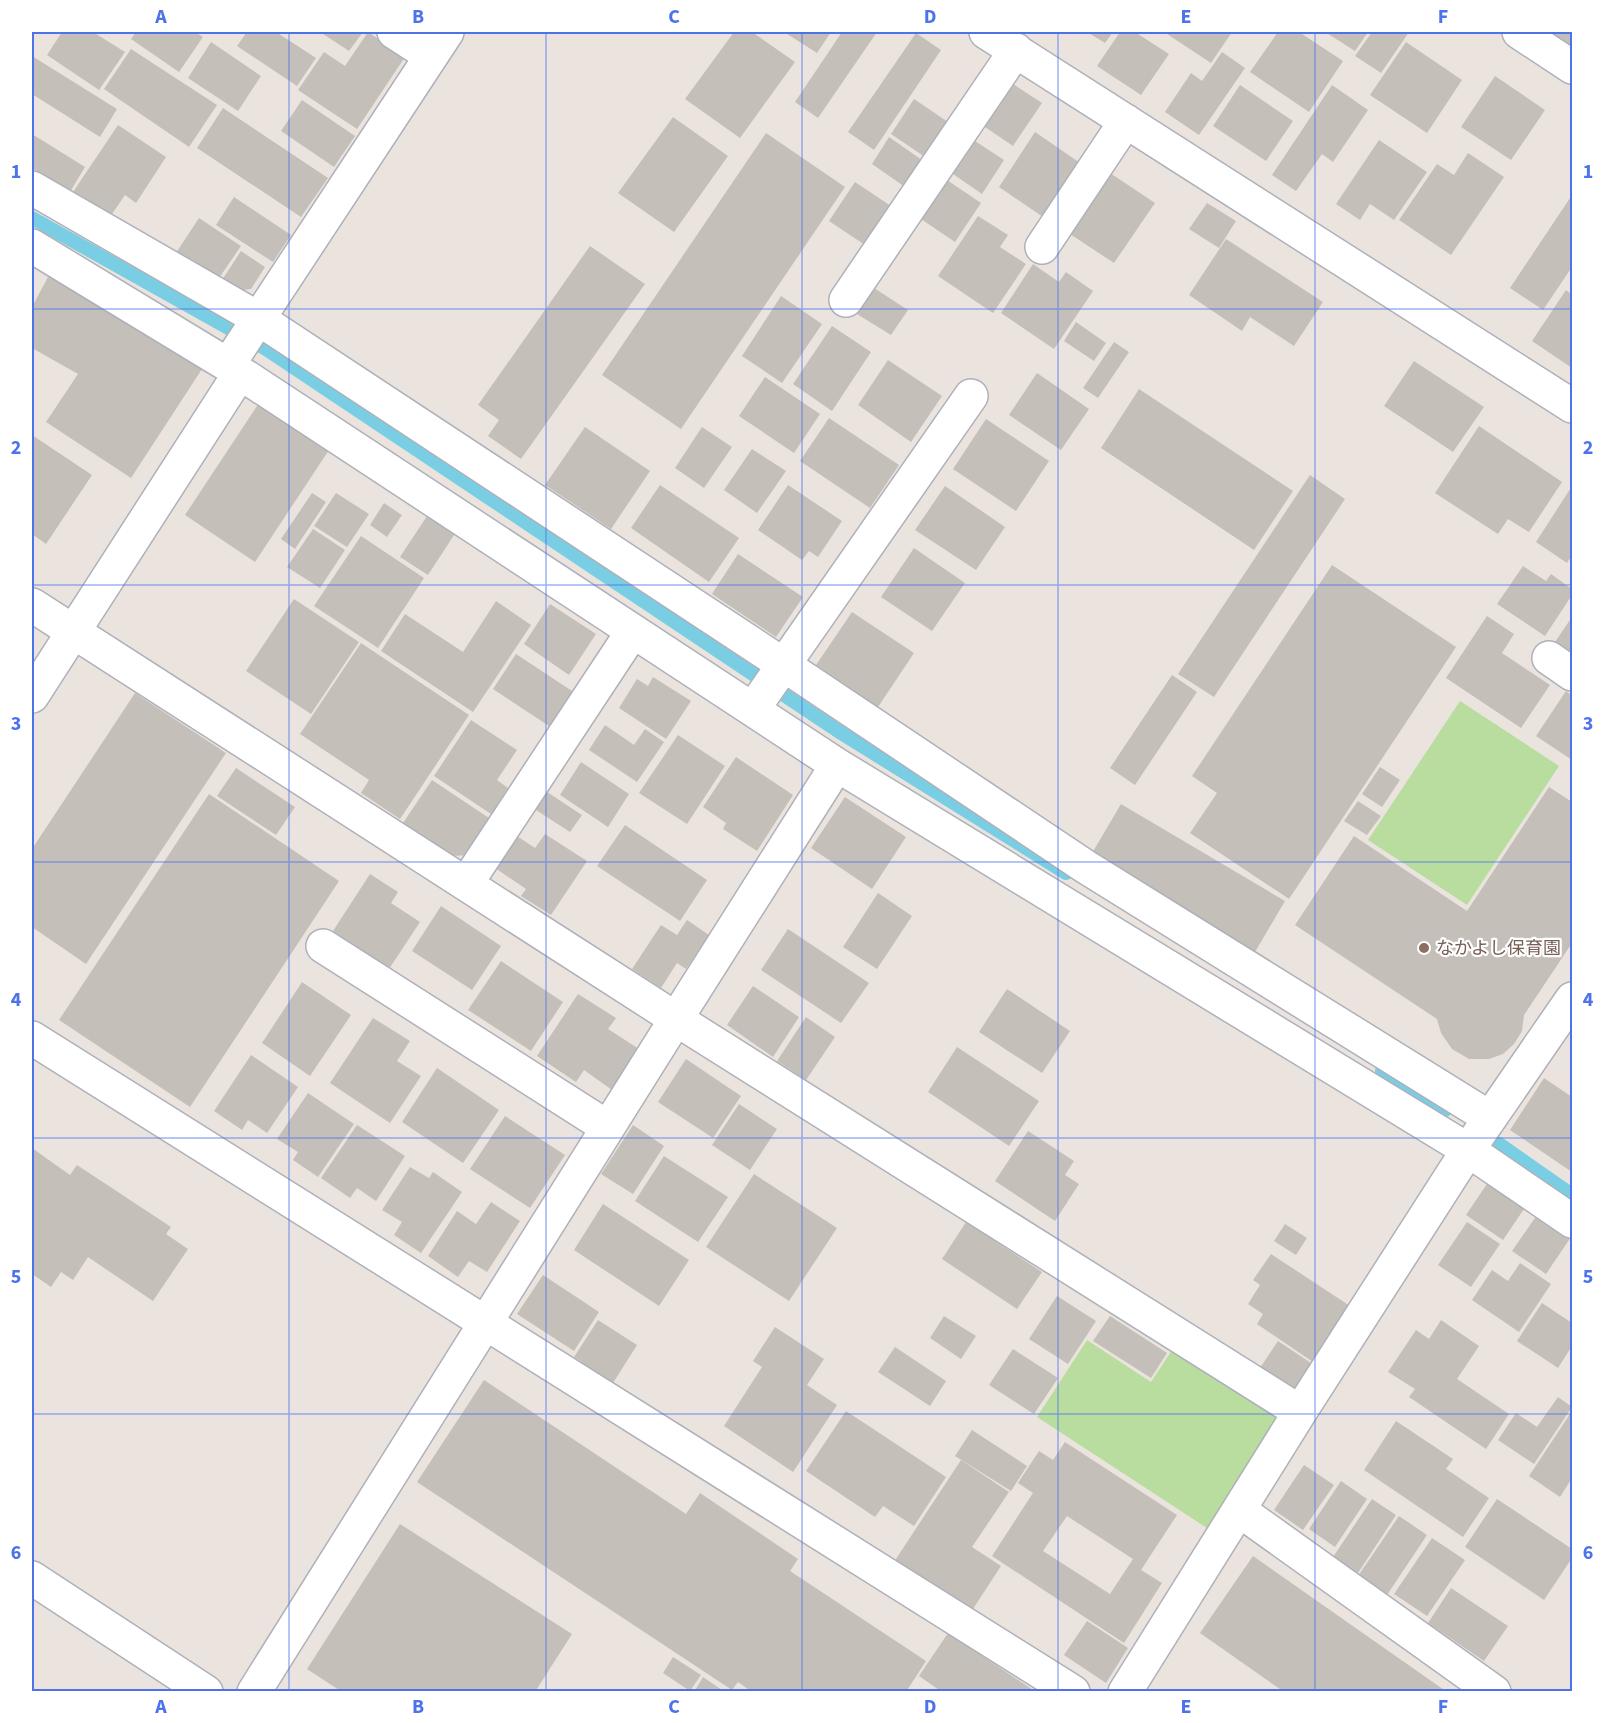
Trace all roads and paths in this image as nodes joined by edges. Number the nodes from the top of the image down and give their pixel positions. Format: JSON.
{"nodes":[{"id":1,"x":394,"y":32,"type":"edge"},
{"id":2,"x":986,"y":32,"type":"edge"},
{"id":3,"x":1519,"y":32,"type":"edge"},
{"id":4,"x":439,"y":44,"type":"edge"},
{"id":5,"x":1016,"y":50,"type":"junction"},
{"id":6,"x":1572,"y":67,"type":"edge"},
{"id":7,"x":1126,"y":121,"type":"junction"},
{"id":8,"x":32,"y":188,"type":"edge"},
{"id":9,"x":32,"y":246,"type":"edge"},
{"id":10,"x":1042,"y":247,"type":"dead end"},
{"id":11,"x":846,"y":300,"type":"dead end"},
{"id":12,"x":244,"y":346,"type":"junction"},
{"id":13,"x":971,"y":396,"type":"dead end"},
{"id":14,"x":1572,"y":406,"type":"edge"},
{"id":15,"x":32,"y":605,"type":"edge"},
{"id":16,"x":633,"y":631,"type":"junction"},
{"id":17,"x":72,"y":632,"type":"junction"},
{"id":18,"x":769,"y":686,"type":"junction"},
{"id":19,"x":32,"y":696,"type":"edge"},
{"id":20,"x":837,"y":765,"type":"junction"},
{"id":21,"x":466,"y":884,"type":"junction"},
{"id":22,"x":323,"y":946,"type":"dead end"},
{"id":23,"x":1572,"y":999,"type":"edge"},
{"id":24,"x":676,"y":1019,"type":"junction"},
{"id":25,"x":32,"y":1038,"type":"edge"},
{"id":26,"x":1490,"y":1118,"type":"junction"},
{"id":27,"x":607,"y":1127,"type":"junction"},
{"id":28,"x":1468,"y":1150,"type":"junction"},
{"id":29,"x":1572,"y":1221,"type":"edge"},
{"id":30,"x":486,"y":1322,"type":"junction"},
{"id":31,"x":1300,"y":1412,"type":"junction"},
{"id":32,"x":1239,"y":1510,"type":"junction"},
{"id":33,"x":32,"y":1578,"type":"edge"},
{"id":34,"x":206,"y":1692,"type":"edge"},
{"id":35,"x":254,"y":1692,"type":"edge"},
{"id":36,"x":1073,"y":1692,"type":"edge"},
{"id":37,"x":1125,"y":1692,"type":"edge"},
{"id":38,"x":1494,"y":1692,"type":"edge"}],
"edges":[{"from":1,"to":4,"type":"street"},
{"from":2,"to":5,"type":"street"},
{"from":3,"to":6,"type":"street"},
{"from":4,"to":12,"type":"street"},
{"from":5,"to":7,"type":"street"},
{"from":5,"to":11,"type":"street"},
{"from":7,"to":10,"type":"street"},
{"from":7,"to":14,"type":"street"},
{"from":8,"to":12,"type":"street"},
{"from":9,"to":12,"type":"street"},
{"from":12,"to":16,"type":"street"},
{"from":12,"to":17,"type":"street"},
{"from":12,"to":18,"type":"street"},
{"from":13,"to":18,"type":"street"},
{"from":15,"to":17,"type":"street"},
{"from":16,"to":18,"type":"street"},
{"from":16,"to":21,"type":"street"},
{"from":17,"to":19,"type":"street"},
{"from":17,"to":21,"type":"street"},
{"from":18,"to":20,"type":"street"},
{"from":18,"to":26,"type":"street"},
{"from":20,"to":24,"type":"street"},
{"from":20,"to":28,"type":"street"},
{"from":21,"to":24,"type":"street"},
{"from":22,"to":27,"type":"street"},
{"from":23,"to":26,"type":"street"},
{"from":24,"to":27,"type":"street"},
{"from":24,"to":31,"type":"street"},
{"from":25,"to":30,"type":"street"},
{"from":26,"to":28,"type":"street"},
{"from":27,"to":30,"type":"street"},
{"from":28,"to":29,"type":"street"},
{"from":28,"to":31,"type":"street"},
{"from":30,"to":35,"type":"street"},
{"from":30,"to":36,"type":"street"},
{"from":31,"to":32,"type":"street"},
{"from":32,"to":37,"type":"street"},
{"from":32,"to":38,"type":"street"},
{"from":33,"to":34,"type":"street"}]}
